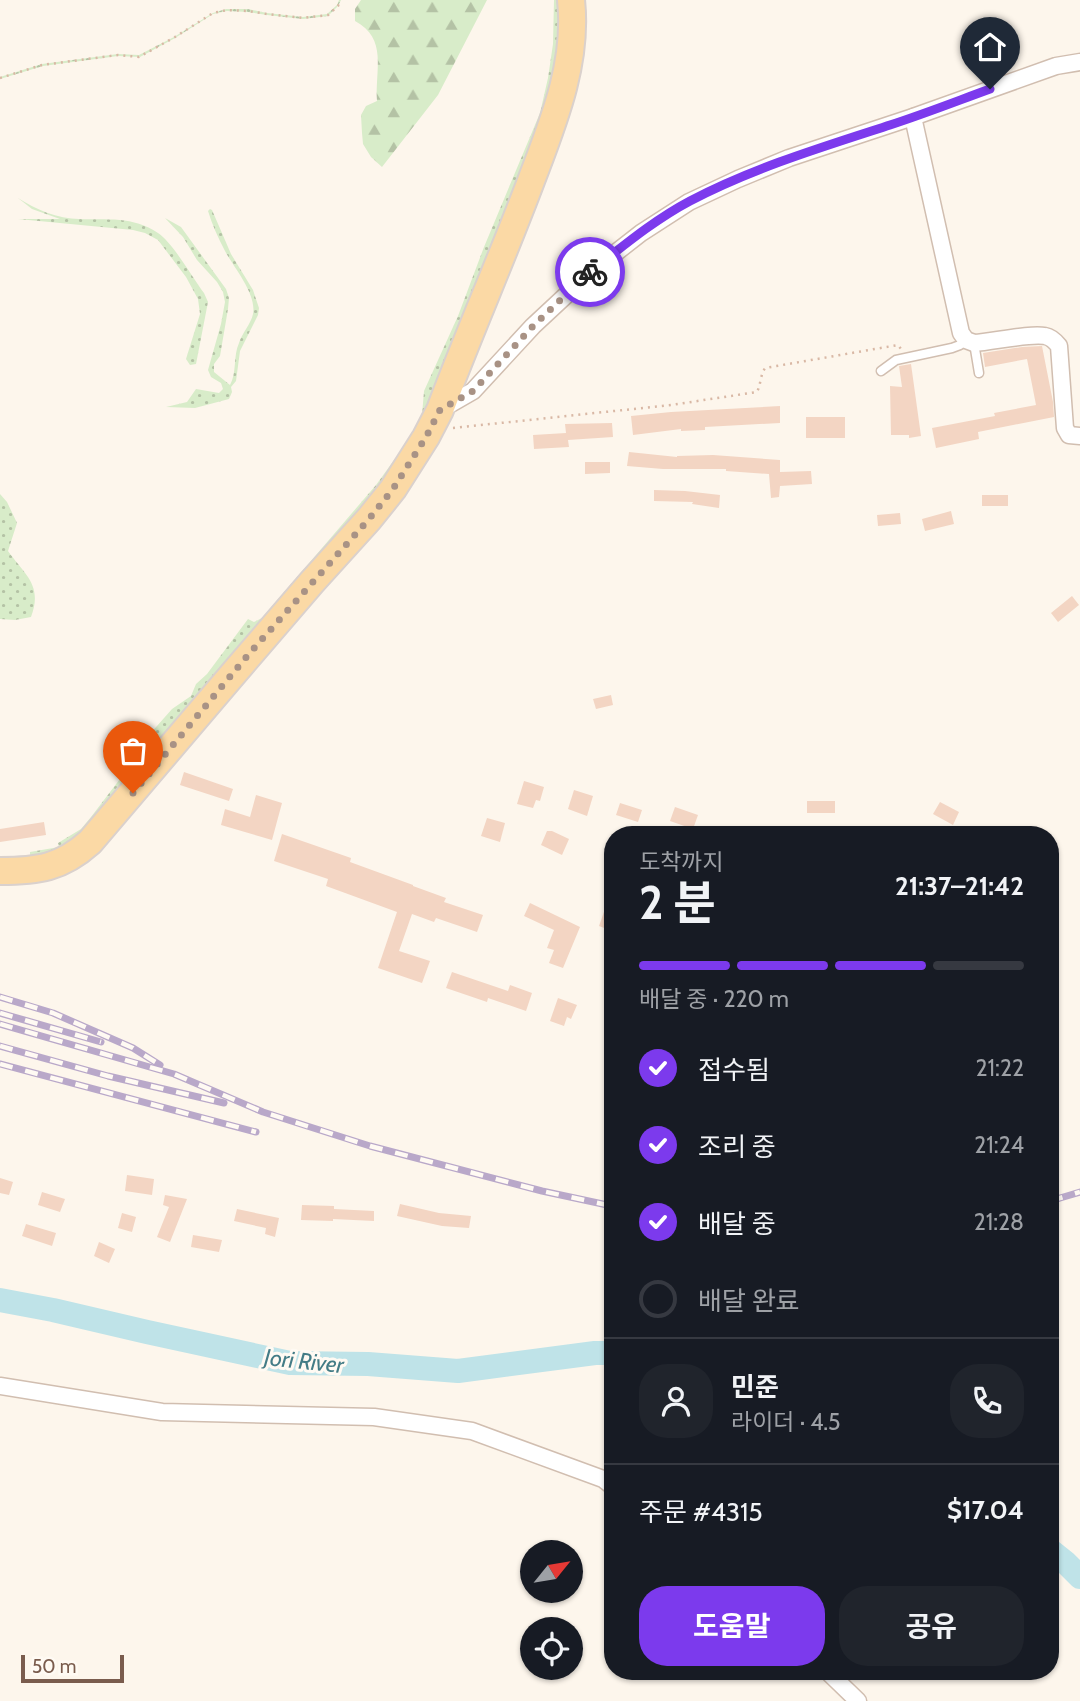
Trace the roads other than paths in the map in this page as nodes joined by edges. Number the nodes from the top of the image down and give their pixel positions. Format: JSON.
{"nodes":[{"id":1,"x":571,"y":0,"type":"edge"},
{"id":2,"x":1080,"y":62,"type":"edge"},
{"id":3,"x":913,"y":117,"type":"junction"},
{"id":4,"x":970,"y":342,"type":"junction"},
{"id":5,"x":881,"y":371,"type":"dead end"},
{"id":6,"x":979,"y":373,"type":"dead end"},
{"id":7,"x":440,"y":410,"type":"junction"},
{"id":8,"x":1080,"y":436,"type":"edge"},
{"id":9,"x":0,"y":870,"type":"edge"},
{"id":10,"x":0,"y":1386,"type":"edge"},
{"id":11,"x":604,"y":1480,"type":"edge"},
{"id":12,"x":836,"y":1680,"type":"edge"},
{"id":13,"x":858,"y":1701,"type":"edge"}],
"edges":[{"from":1,"to":7,"type":"main road"},
{"from":2,"to":3,"type":"street"},
{"from":3,"to":4,"type":"street"},
{"from":3,"to":7,"type":"street"},
{"from":4,"to":5,"type":"lane"},
{"from":4,"to":6,"type":"lane"},
{"from":4,"to":8,"type":"street"},
{"from":7,"to":9,"type":"main road"},
{"from":10,"to":11,"type":"street"},
{"from":12,"to":13,"type":"street"}]}
